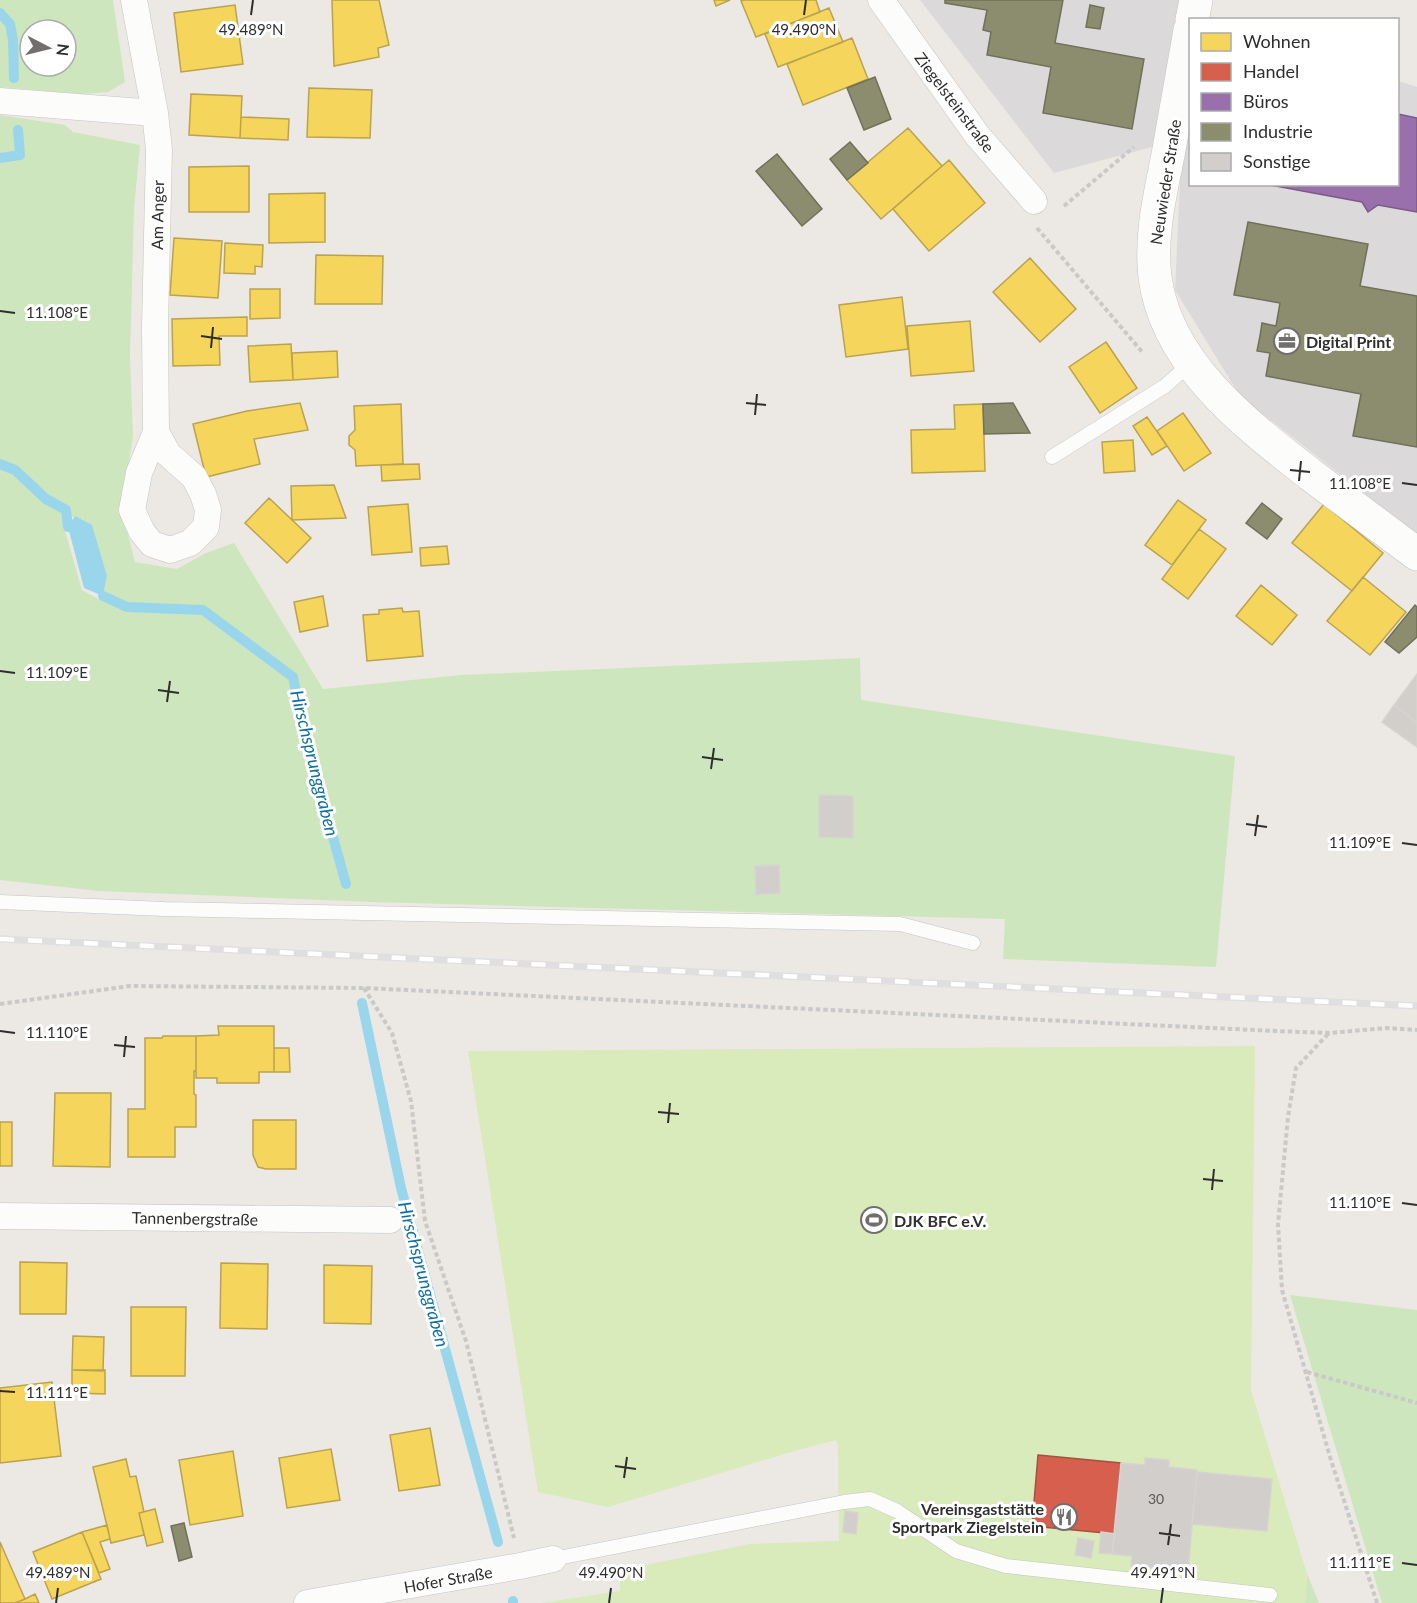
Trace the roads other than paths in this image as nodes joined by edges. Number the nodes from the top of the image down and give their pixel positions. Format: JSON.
{"nodes":[{"id":1,"x":134,"y":0,"type":"edge"},
{"id":2,"x":881,"y":0,"type":"edge"},
{"id":3,"x":1196,"y":0,"type":"edge"},
{"id":4,"x":1192,"y":18,"type":"edge"},
{"id":5,"x":1189,"y":41,"type":"edge"},
{"id":6,"x":0,"y":101,"type":"edge"},
{"id":7,"x":155,"y":113,"type":"junction"},
{"id":8,"x":1034,"y":201,"type":"road end"},
{"id":9,"x":1191,"y":363,"type":"junction"},
{"id":10,"x":156,"y":432,"type":"dead end"},
{"id":11,"x":1052,"y":457,"type":"dead end"},
{"id":12,"x":1417,"y":554,"type":"edge"},
{"id":13,"x":0,"y":902,"type":"edge"},
{"id":14,"x":973,"y":943,"type":"dead end"},
{"id":15,"x":0,"y":1216,"type":"edge"},
{"id":16,"x":390,"y":1220,"type":"dead end"},
{"id":17,"x":553,"y":1559,"type":"joint"},
{"id":18,"x":1270,"y":1595,"type":"dead end"},
{"id":19,"x":307,"y":1603,"type":"edge"}],
"edges":[{"from":1,"to":7,"type":"street","name":"Am Anger"},
{"from":2,"to":8,"type":"street","name":"Ziegelsteinstraße"},
{"from":3,"to":4,"type":"street"},
{"from":5,"to":9,"type":"street","name":"Neuwieder Straße"},
{"from":6,"to":7,"type":"street"},
{"from":7,"to":10,"type":"street","name":"Am Anger"},
{"from":9,"to":11,"type":"lane"},
{"from":9,"to":12,"type":"street"},
{"from":13,"to":14,"type":"lane"},
{"from":15,"to":16,"type":"street","name":"Tannenbergstraße"},
{"from":17,"to":18,"type":"lane"},
{"from":17,"to":19,"type":"street","name":"Hofer Straße"}]}
